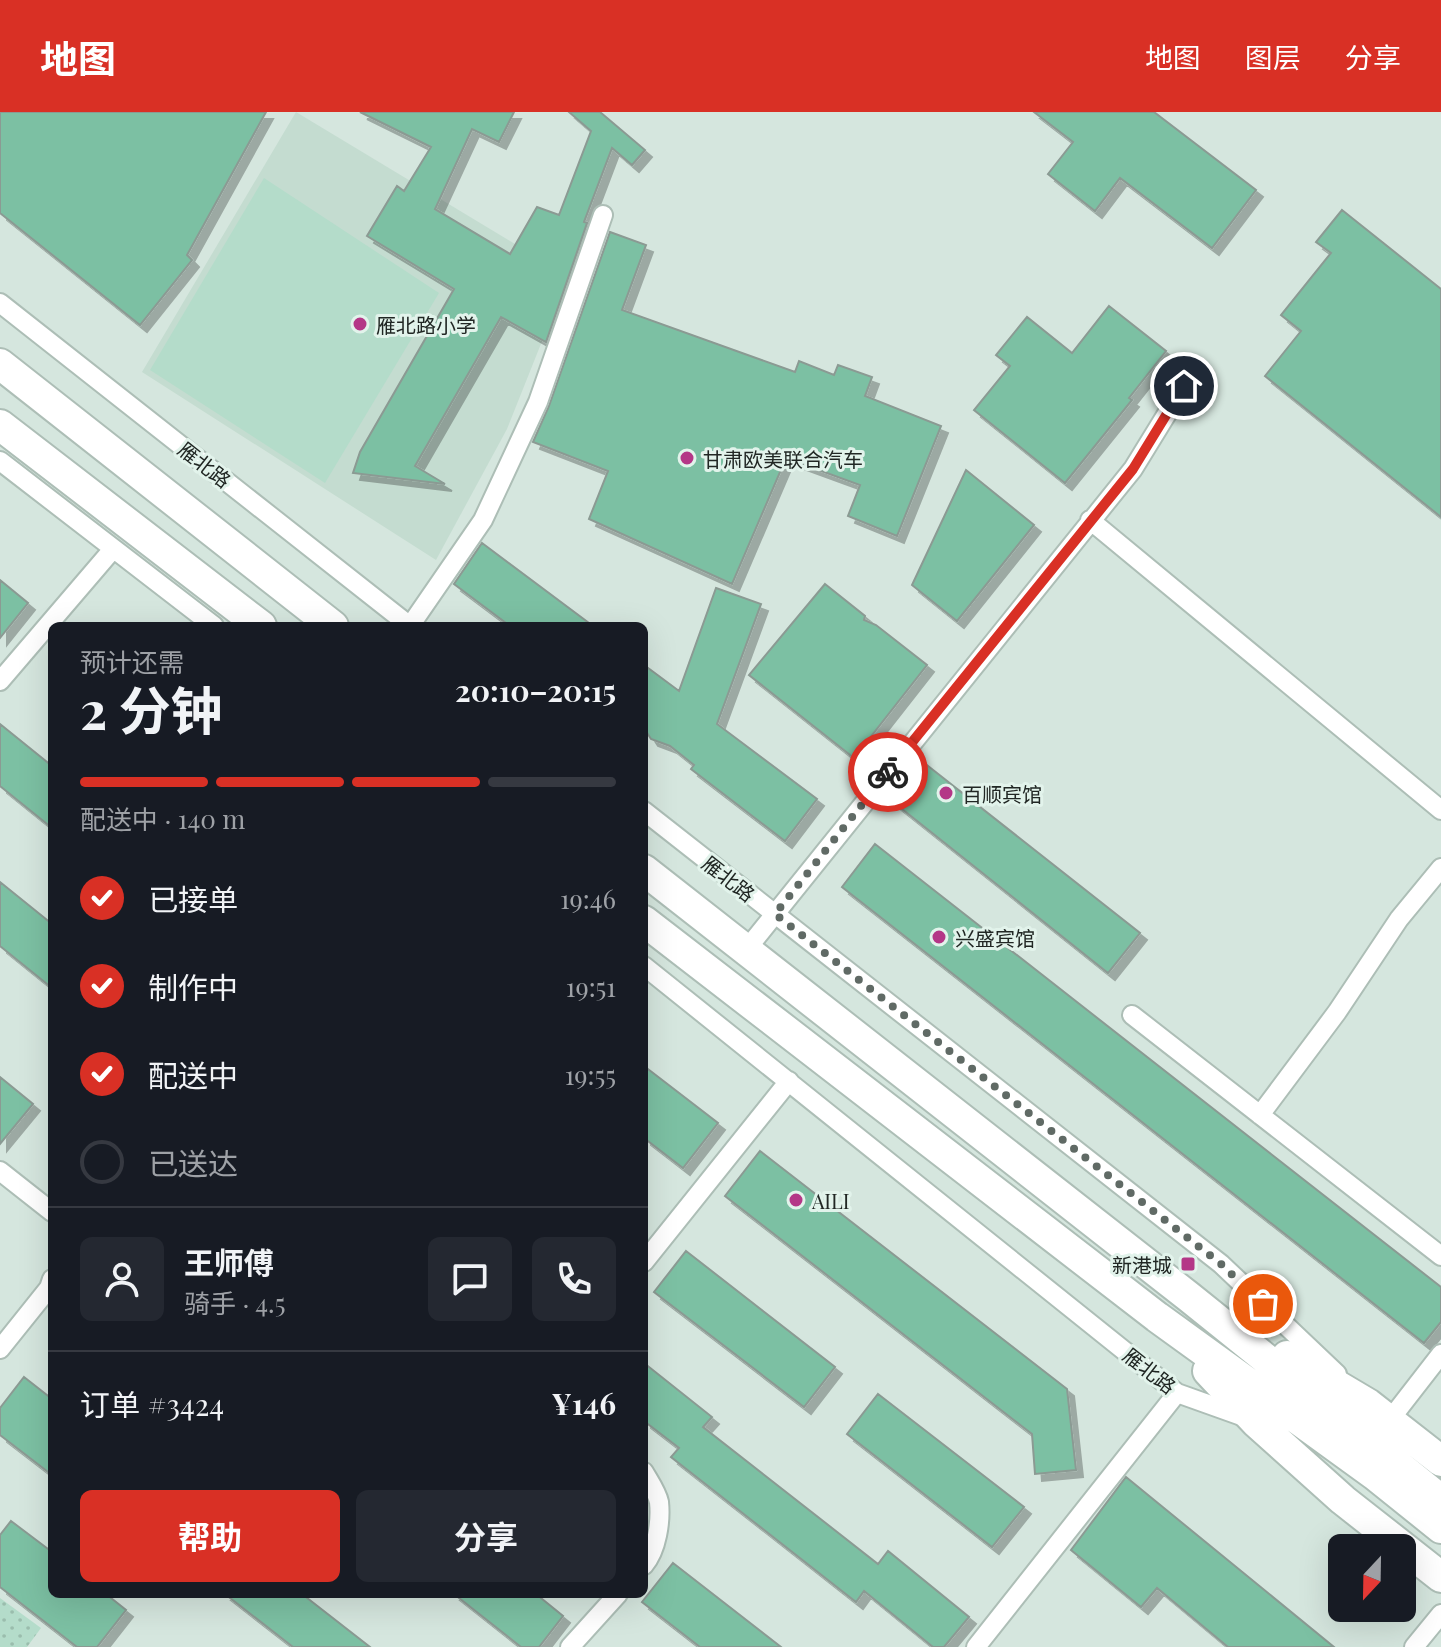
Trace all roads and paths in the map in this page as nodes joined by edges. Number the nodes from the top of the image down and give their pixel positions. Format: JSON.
{"nodes":[{"id":1,"x":603,"y":215,"type":"dead end"},
{"id":2,"x":0,"y":303,"type":"edge"},
{"id":3,"x":0,"y":364,"type":"edge"},
{"id":4,"x":1184,"y":386,"type":"dead end"},
{"id":5,"x":0,"y":425,"type":"edge"},
{"id":6,"x":0,"y":461,"type":"edge"},
{"id":7,"x":1090,"y":520,"type":"junction"},
{"id":8,"x":113,"y":549,"type":"junction"},
{"id":9,"x":51,"y":622,"type":"edge"},
{"id":10,"x":209,"y":622,"type":"edge"},
{"id":11,"x":256,"y":622,"type":"edge"},
{"id":12,"x":328,"y":622,"type":"edge"},
{"id":13,"x":405,"y":622,"type":"edge"},
{"id":14,"x":413,"y":622,"type":"edge"},
{"id":15,"x":48,"y":625,"type":"edge"},
{"id":16,"x":0,"y":681,"type":"edge"},
{"id":17,"x":1441,"y":810,"type":"edge"},
{"id":18,"x":648,"y":814,"type":"edge"},
{"id":19,"x":1441,"y":868,"type":"edge"},
{"id":20,"x":648,"y":873,"type":"edge"},
{"id":21,"x":775,"y":914,"type":"junction"},
{"id":22,"x":648,"y":924,"type":"edge"},
{"id":23,"x":746,"y":950,"type":"junction"},
{"id":24,"x":648,"y":969,"type":"edge"},
{"id":25,"x":1132,"y":1015,"type":"dead end"},
{"id":26,"x":789,"y":1081,"type":"junction"},
{"id":27,"x":1260,"y":1115,"type":"junction"},
{"id":28,"x":0,"y":1171,"type":"edge"},
{"id":29,"x":48,"y":1209,"type":"edge"},
{"id":30,"x":1441,"y":1256,"type":"edge"},
{"id":31,"x":648,"y":1257,"type":"edge"},
{"id":32,"x":48,"y":1289,"type":"edge"},
{"id":33,"x":1189,"y":1297,"type":"junction"},
{"id":34,"x":1157,"y":1317,"type":"junction"},
{"id":35,"x":0,"y":1349,"type":"edge"},
{"id":36,"x":1441,"y":1354,"type":"edge"},
{"id":37,"x":1177,"y":1393,"type":"junction"},
{"id":38,"x":1378,"y":1412,"type":"junction"},
{"id":39,"x":1256,"y":1422,"type":"junction"},
{"id":40,"x":1441,"y":1461,"type":"edge"},
{"id":41,"x":1382,"y":1467,"type":"junction"},
{"id":42,"x":648,"y":1479,"type":"edge"},
{"id":43,"x":1441,"y":1500,"type":"edge"},
{"id":44,"x":1441,"y":1528,"type":"edge"},
{"id":45,"x":648,"y":1560,"type":"edge"},
{"id":46,"x":1441,"y":1577,"type":"edge"},
{"id":47,"x":614,"y":1598,"type":"edge"},
{"id":48,"x":1441,"y":1614,"type":"edge"},
{"id":49,"x":570,"y":1647,"type":"edge"},
{"id":50,"x":976,"y":1647,"type":"edge"},
{"id":51,"x":1414,"y":1647,"type":"edge"}],
"edges":[{"from":1,"to":14,"type":"street"},
{"from":2,"to":13,"type":"street","name":"雁北路"},
{"from":3,"to":12,"type":"main road"},
{"from":4,"to":7,"type":"street"},
{"from":5,"to":11,"type":"main road"},
{"from":6,"to":8,"type":"street"},
{"from":7,"to":17,"type":"street"},
{"from":7,"to":21,"type":"street"},
{"from":8,"to":9,"type":"street"},
{"from":8,"to":10,"type":"street"},
{"from":15,"to":16,"type":"street"},
{"from":18,"to":21,"type":"street","name":"雁北路"},
{"from":19,"to":27,"type":"street"},
{"from":20,"to":23,"type":"main road"},
{"from":21,"to":23,"type":"street"},
{"from":21,"to":38,"type":"street","name":"雁北路"},
{"from":22,"to":34,"type":"main road"},
{"from":23,"to":33,"type":"main road"},
{"from":24,"to":26,"type":"street","name":"雁北路"},
{"from":25,"to":27,"type":"street"},
{"from":26,"to":31,"type":"street"},
{"from":26,"to":37,"type":"street","name":"雁北路"},
{"from":27,"to":30,"type":"street"},
{"from":28,"to":29,"type":"street"},
{"from":32,"to":35,"type":"street"},
{"from":33,"to":38,"type":"main road"},
{"from":33,"to":41,"type":"main road"},
{"from":34,"to":39,"type":"main road"},
{"from":34,"to":41,"type":"main road"},
{"from":36,"to":38,"type":"street"},
{"from":37,"to":39,"type":"street","name":"雁北路"},
{"from":37,"to":50,"type":"street"},
{"from":38,"to":40,"type":"main road"},
{"from":39,"to":46,"type":"main road"},
{"from":41,"to":43,"type":"main road"},
{"from":41,"to":44,"type":"main road"},
{"from":42,"to":45,"type":"street"},
{"from":47,"to":49,"type":"street"},
{"from":48,"to":51,"type":"street"}]}
